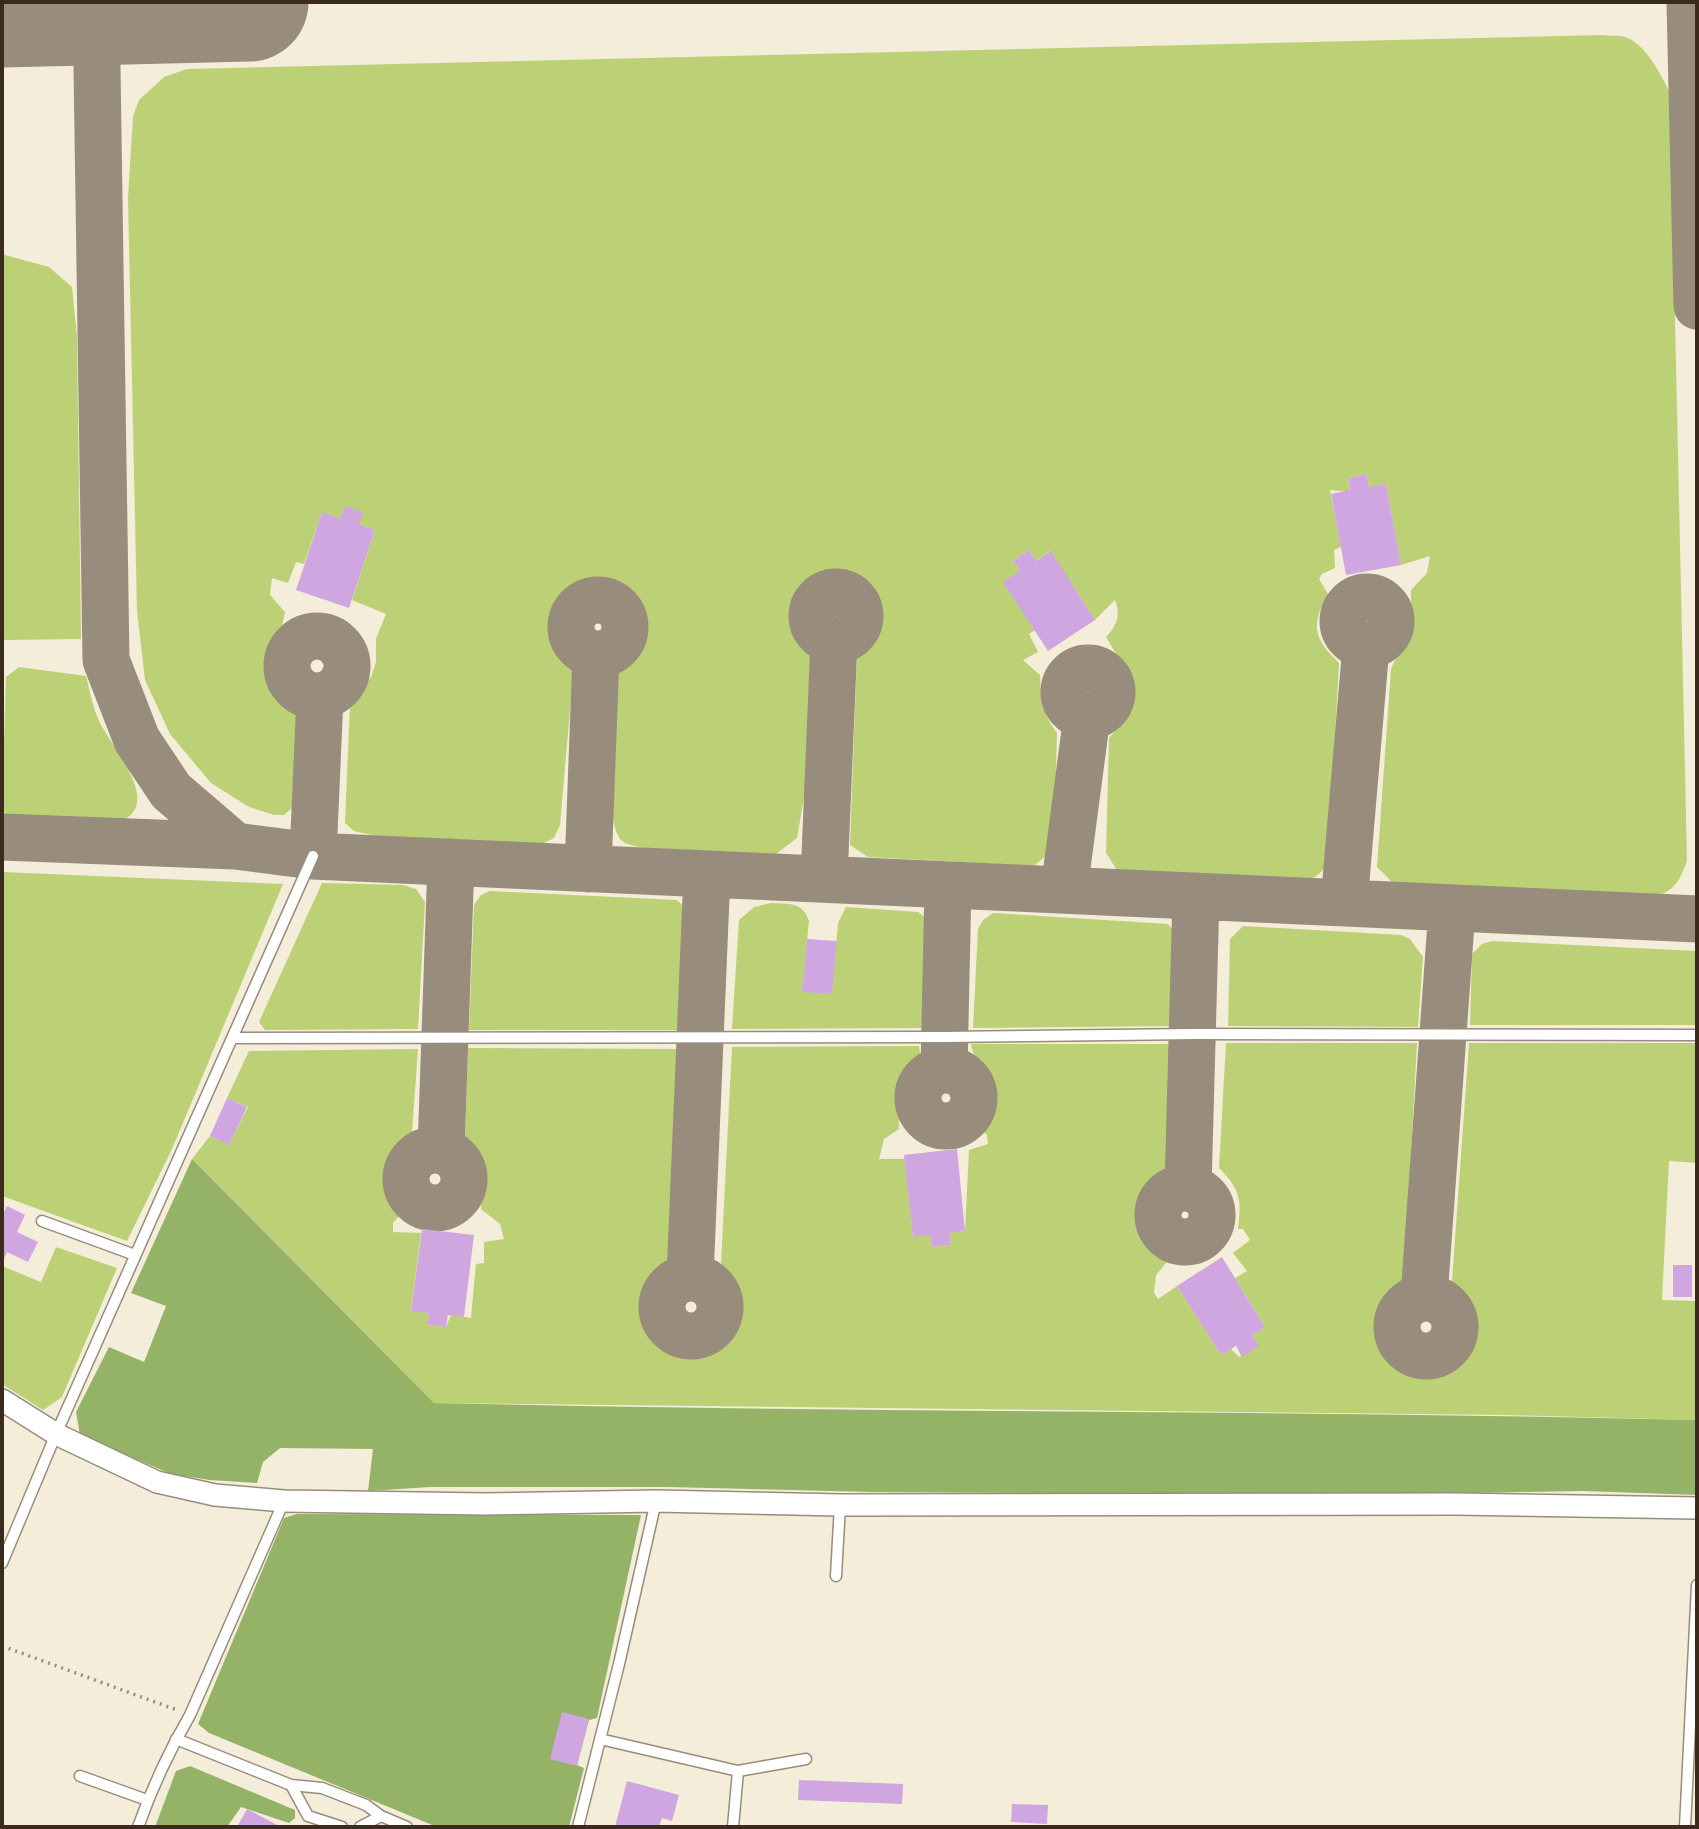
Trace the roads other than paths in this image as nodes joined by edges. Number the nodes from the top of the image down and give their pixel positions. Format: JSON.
{"nodes":[{"id":1,"x":313,"y":856,"type":"dead end"},
{"id":2,"x":1697,"y":1035,"type":"edge"},
{"id":3,"x":232,"y":1038,"type":"junction"},
{"id":4,"x":42,"y":1221,"type":"dead end"},
{"id":5,"x":135,"y":1255,"type":"junction"},
{"id":6,"x":2,"y":1400,"type":"edge"},
{"id":7,"x":56,"y":1434,"type":"junction"},
{"id":8,"x":284,"y":1501,"type":"junction"},
{"id":9,"x":656,"y":1501,"type":"junction"},
{"id":10,"x":840,"y":1505,"type":"junction"},
{"id":11,"x":1697,"y":1508,"type":"edge"},
{"id":12,"x":2,"y":1563,"type":"edge"},
{"id":13,"x":836,"y":1576,"type":"dead end"},
{"id":14,"x":1697,"y":1585,"type":"edge"},
{"id":15,"x":176,"y":1739,"type":"junction"},
{"id":16,"x":600,"y":1739,"type":"junction"},
{"id":17,"x":806,"y":1759,"type":"dead end"},
{"id":18,"x":738,"y":1771,"type":"junction"},
{"id":19,"x":79,"y":1776,"type":"dead end"},
{"id":20,"x":292,"y":1785,"type":"junction"},
{"id":21,"x":147,"y":1800,"type":"junction"},
{"id":22,"x":381,"y":1816,"type":"junction"},
{"id":23,"x":138,"y":1827,"type":"edge"},
{"id":24,"x":342,"y":1827,"type":"edge"},
{"id":25,"x":360,"y":1827,"type":"edge"},
{"id":26,"x":407,"y":1827,"type":"edge"},
{"id":27,"x":578,"y":1827,"type":"edge"},
{"id":28,"x":733,"y":1827,"type":"edge"},
{"id":29,"x":1685,"y":1827,"type":"edge"}],
"edges":[{"from":1,"to":3,"type":"lane"},
{"from":2,"to":3,"type":"lane"},
{"from":3,"to":5,"type":"lane"},
{"from":4,"to":5,"type":"lane"},
{"from":5,"to":7,"type":"lane"},
{"from":6,"to":7,"type":"street"},
{"from":7,"to":8,"type":"street"},
{"from":7,"to":12,"type":"lane"},
{"from":8,"to":9,"type":"street"},
{"from":8,"to":15,"type":"lane"},
{"from":9,"to":10,"type":"street"},
{"from":9,"to":16,"type":"lane"},
{"from":10,"to":11,"type":"street"},
{"from":10,"to":13,"type":"lane"},
{"from":14,"to":29,"type":"lane"},
{"from":15,"to":20,"type":"lane"},
{"from":15,"to":21,"type":"lane"},
{"from":16,"to":18,"type":"lane"},
{"from":16,"to":27,"type":"lane"},
{"from":17,"to":18,"type":"lane"},
{"from":18,"to":28,"type":"lane"},
{"from":19,"to":21,"type":"lane"},
{"from":20,"to":22,"type":"lane"},
{"from":20,"to":24,"type":"lane"},
{"from":21,"to":23,"type":"lane"},
{"from":22,"to":25,"type":"lane"},
{"from":22,"to":26,"type":"lane"}]}
